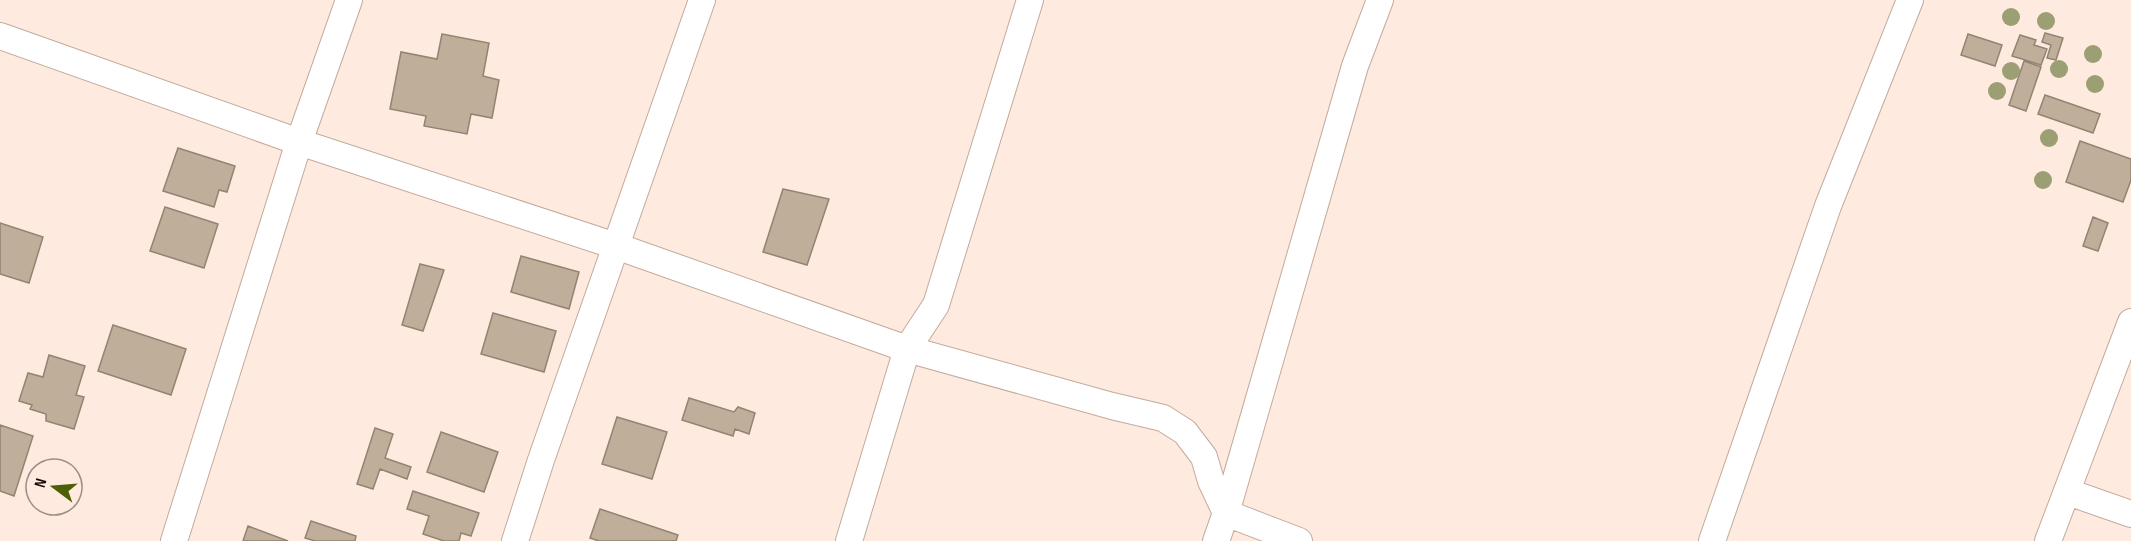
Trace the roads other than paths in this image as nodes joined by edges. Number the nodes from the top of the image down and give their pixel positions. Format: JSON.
{"nodes":[{"id":1,"x":349,"y":0,"type":"edge"},
{"id":2,"x":702,"y":0,"type":"edge"},
{"id":3,"x":1030,"y":0,"type":"edge"},
{"id":4,"x":1380,"y":0,"type":"edge"},
{"id":5,"x":1910,"y":0,"type":"edge"},
{"id":6,"x":0,"y":36,"type":"edge"},
{"id":7,"x":299,"y":142,"type":"junction"},
{"id":8,"x":616,"y":246,"type":"junction"},
{"id":9,"x":2131,"y":322,"type":"edge"},
{"id":10,"x":907,"y":349,"type":"junction"},
{"id":11,"x":2068,"y":492,"type":"junction"},
{"id":12,"x":1226,"y":513,"type":"junction"},
{"id":13,"x":2131,"y":514,"type":"edge"},
{"id":14,"x":174,"y":541,"type":"edge"},
{"id":15,"x":515,"y":541,"type":"edge"},
{"id":16,"x":849,"y":541,"type":"edge"},
{"id":17,"x":1216,"y":541,"type":"edge"},
{"id":18,"x":1299,"y":541,"type":"edge"},
{"id":19,"x":1712,"y":541,"type":"edge"},
{"id":20,"x":2048,"y":541,"type":"edge"}],
"edges":[{"from":1,"to":7,"type":"street"},
{"from":2,"to":8,"type":"street"},
{"from":3,"to":10,"type":"street"},
{"from":4,"to":12,"type":"street"},
{"from":5,"to":19,"type":"street"},
{"from":6,"to":7,"type":"street"},
{"from":7,"to":8,"type":"street"},
{"from":7,"to":14,"type":"street"},
{"from":8,"to":10,"type":"street"},
{"from":8,"to":15,"type":"street"},
{"from":9,"to":11,"type":"street"},
{"from":10,"to":12,"type":"street"},
{"from":10,"to":16,"type":"street"},
{"from":11,"to":13,"type":"street"},
{"from":11,"to":20,"type":"street"},
{"from":12,"to":17,"type":"street"},
{"from":12,"to":18,"type":"street"}]}
